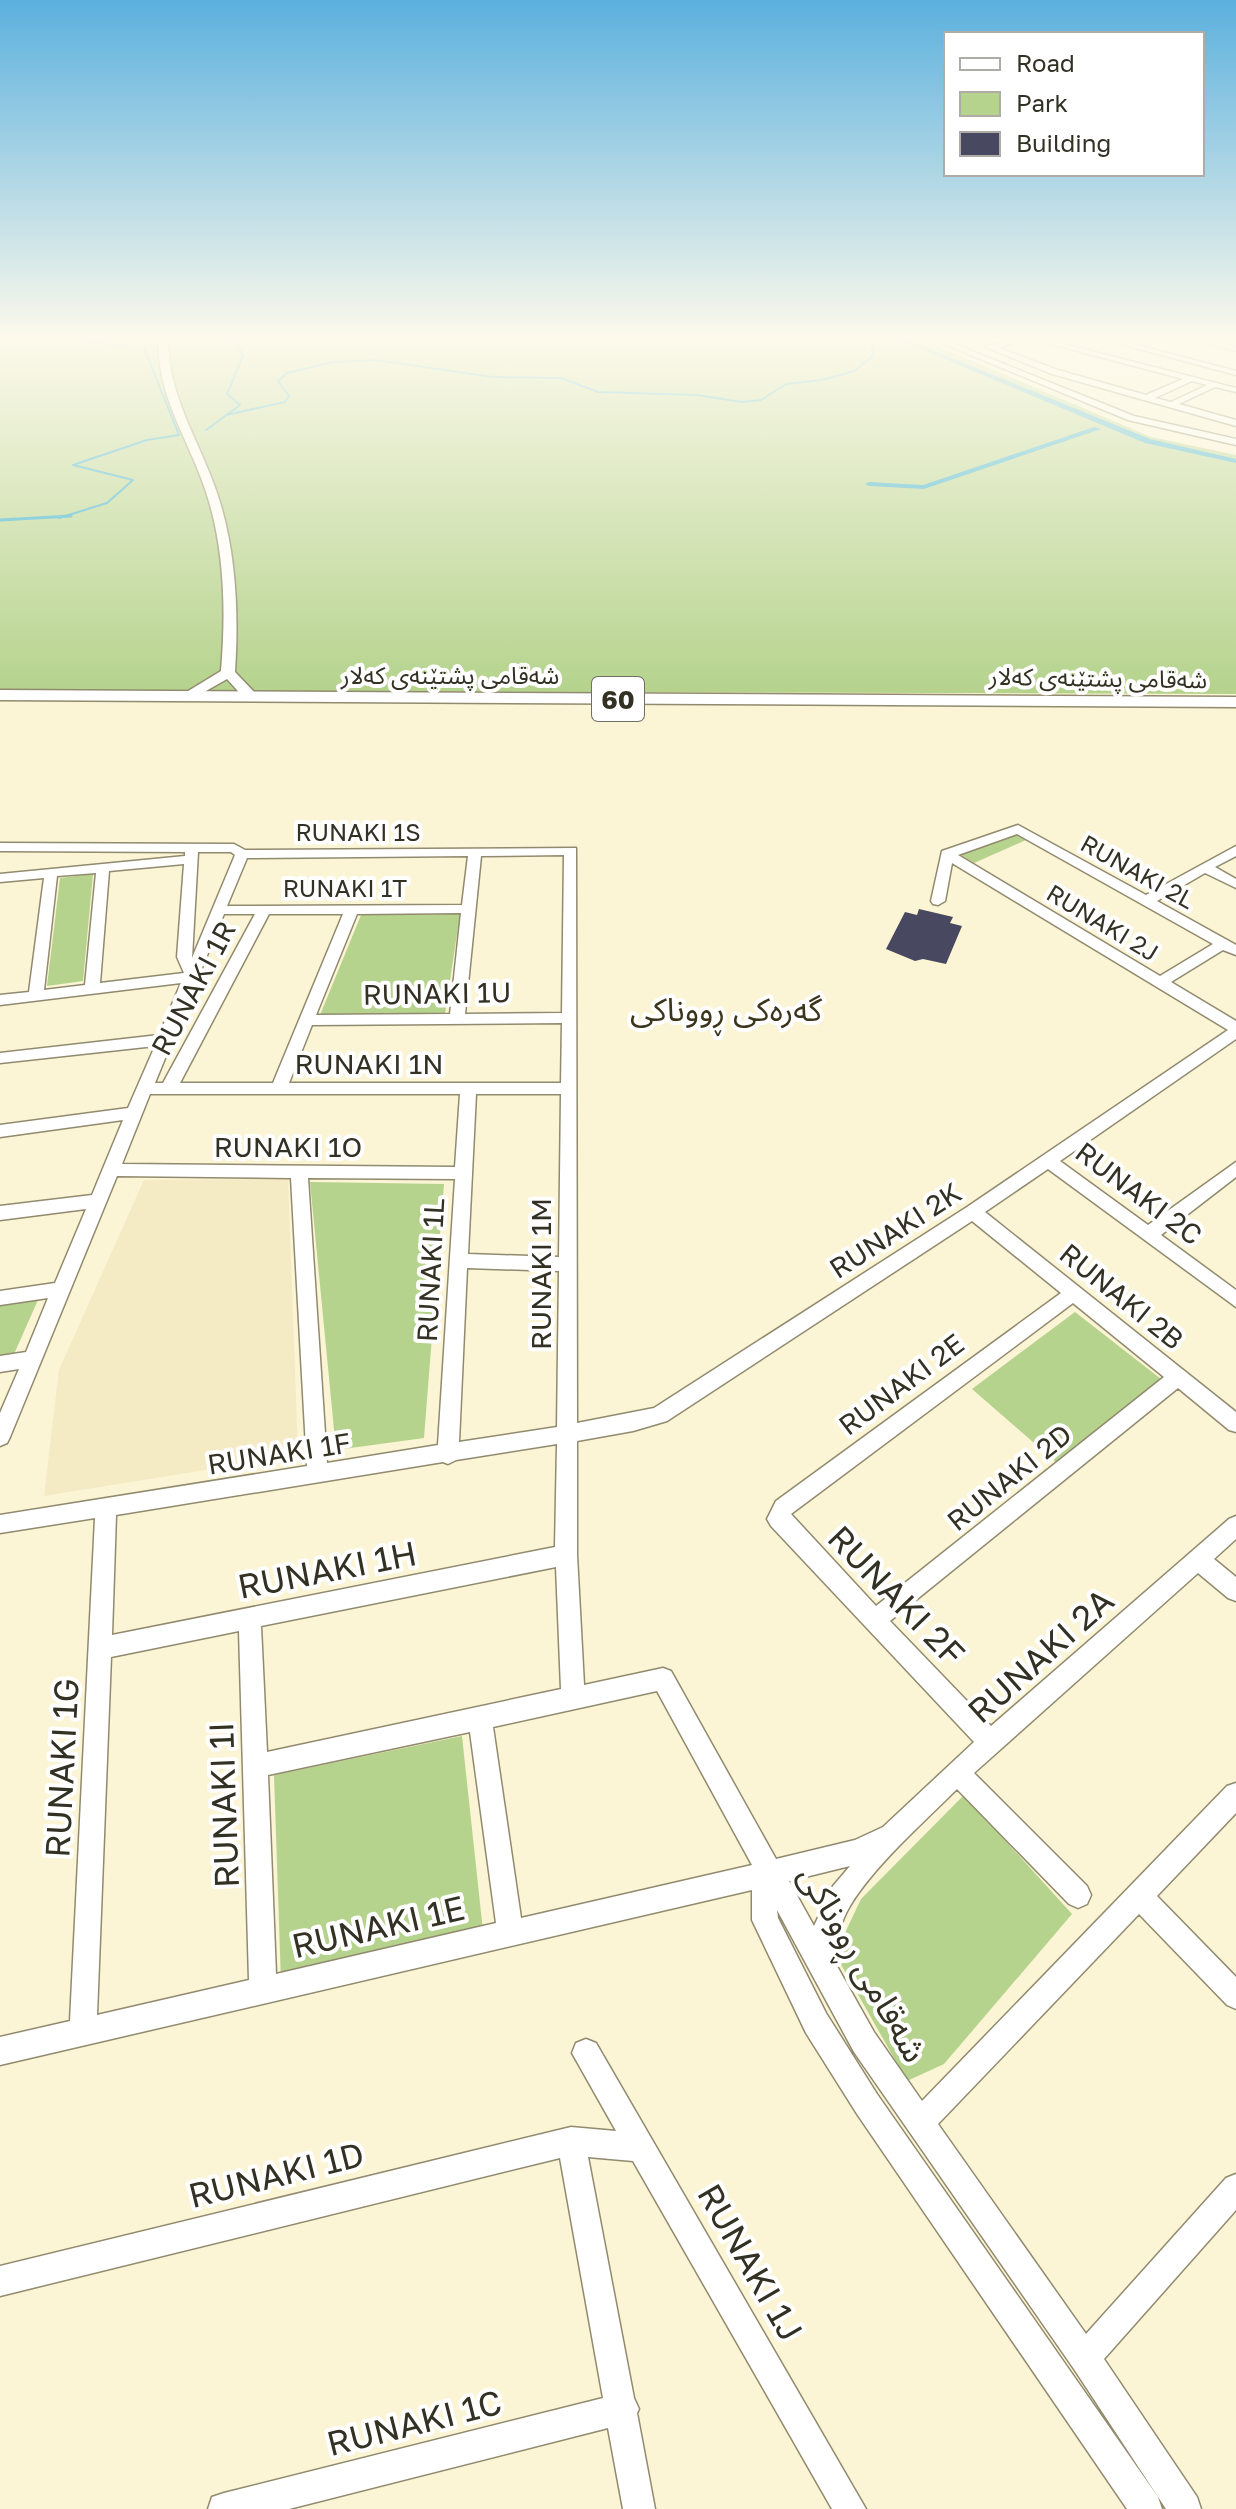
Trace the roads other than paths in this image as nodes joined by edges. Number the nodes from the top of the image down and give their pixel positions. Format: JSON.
{"nodes":[{"id":1,"x":196,"y":456,"type":"edge"},
{"id":2,"x":228,"y":673,"type":"junction"},
{"id":3,"x":0,"y":695,"type":"edge"},
{"id":4,"x":187,"y":696,"type":"junction"},
{"id":5,"x":251,"y":697,"type":"junction"},
{"id":6,"x":1236,"y":702,"type":"edge"},
{"id":7,"x":779,"y":706,"type":"junction"},
{"id":8,"x":0,"y":711,"type":"edge"},
{"id":9,"x":1236,"y":715,"type":"edge"},
{"id":10,"x":0,"y":847,"type":"edge"},
{"id":11,"x":1236,"y":850,"type":"edge"},
{"id":12,"x":571,"y":851,"type":"joint"},
{"id":13,"x":475,"y":852,"type":"junction"},
{"id":14,"x":192,"y":853,"type":"junction"},
{"id":15,"x":242,"y":854,"type":"junction"},
{"id":16,"x":947,"y":854,"type":"junction"},
{"id":17,"x":103,"y":868,"type":"junction"},
{"id":18,"x":1206,"y":868,"type":"junction"},
{"id":19,"x":51,"y":873,"type":"junction"},
{"id":20,"x":0,"y":878,"type":"edge"},
{"id":21,"x":1236,"y":884,"type":"edge"},
{"id":22,"x":938,"y":901,"type":"dead end"},
{"id":23,"x":1146,"y":901,"type":"junction"},
{"id":24,"x":352,"y":909,"type":"junction"},
{"id":25,"x":468,"y":909,"type":"junction"},
{"id":26,"x":221,"y":910,"type":"junction"},
{"id":27,"x":264,"y":910,"type":"junction"},
{"id":28,"x":1230,"y":948,"type":"edge"},
{"id":29,"x":193,"y":977,"type":"junction"},
{"id":30,"x":1160,"y":982,"type":"junction"},
{"id":31,"x":92,"y":989,"type":"junction"},
{"id":32,"x":36,"y":996,"type":"junction"},
{"id":33,"x":0,"y":1000,"type":"edge"},
{"id":34,"x":569,"y":1018,"type":"junction"},
{"id":35,"x":457,"y":1019,"type":"junction"},
{"id":36,"x":306,"y":1020,"type":"junction"},
{"id":37,"x":1236,"y":1030,"type":"edge"},
{"id":38,"x":167,"y":1039,"type":"junction"},
{"id":39,"x":0,"y":1058,"type":"edge"},
{"id":40,"x":569,"y":1088,"type":"junction"},
{"id":41,"x":146,"y":1089,"type":"junction"},
{"id":42,"x":468,"y":1089,"type":"junction"},
{"id":43,"x":168,"y":1090,"type":"junction"},
{"id":44,"x":278,"y":1090,"type":"junction"},
{"id":45,"x":136,"y":1113,"type":"junction"},
{"id":46,"x":0,"y":1131,"type":"edge"},
{"id":47,"x":1047,"y":1160,"type":"junction"},
{"id":48,"x":1236,"y":1168,"type":"edge"},
{"id":49,"x":112,"y":1170,"type":"junction"},
{"id":50,"x":299,"y":1173,"type":"junction"},
{"id":51,"x":463,"y":1173,"type":"junction"},
{"id":52,"x":99,"y":1201,"type":"junction"},
{"id":53,"x":973,"y":1212,"type":"junction"},
{"id":54,"x":0,"y":1213,"type":"edge"},
{"id":55,"x":1148,"y":1235,"type":"junction"},
{"id":56,"x":458,"y":1261,"type":"junction"},
{"id":57,"x":568,"y":1264,"type":"junction"},
{"id":58,"x":62,"y":1289,"type":"junction"},
{"id":59,"x":1074,"y":1293,"type":"junction"},
{"id":60,"x":0,"y":1298,"type":"edge"},
{"id":61,"x":1236,"y":1300,"type":"edge"},
{"id":62,"x":33,"y":1359,"type":"junction"},
{"id":63,"x":0,"y":1364,"type":"edge"},
{"id":64,"x":1178,"y":1377,"type":"junction"},
{"id":65,"x":1236,"y":1424,"type":"edge"},
{"id":66,"x":567,"y":1435,"type":"junction"},
{"id":67,"x":0,"y":1437,"type":"edge"},
{"id":68,"x":448,"y":1455,"type":"junction"},
{"id":69,"x":318,"y":1475,"type":"junction"},
{"id":70,"x":106,"y":1508,"type":"junction"},
{"id":71,"x":0,"y":1524,"type":"edge"},
{"id":72,"x":1236,"y":1526,"type":"edge"},
{"id":73,"x":785,"y":1529,"type":"joint"},
{"id":74,"x":566,"y":1555,"type":"junction"},
{"id":75,"x":1198,"y":1559,"type":"junction"},
{"id":76,"x":1236,"y":1591,"type":"edge"},
{"id":77,"x":250,"y":1619,"type":"junction"},
{"id":78,"x":875,"y":1620,"type":"junction"},
{"id":79,"x":101,"y":1648,"type":"junction"},
{"id":80,"x":573,"y":1696,"type":"junction"},
{"id":81,"x":480,"y":1717,"type":"junction"},
{"id":82,"x":992,"y":1744,"type":"junction"},
{"id":83,"x":256,"y":1766,"type":"junction"},
{"id":84,"x":957,"y":1772,"type":"junction"},
{"id":85,"x":1236,"y":1795,"type":"edge"},
{"id":86,"x":892,"y":1836,"type":"junction"},
{"id":87,"x":772,"y":1871,"type":"junction"},
{"id":88,"x":1078,"y":1895,"type":"dead end"},
{"id":89,"x":1139,"y":1896,"type":"junction"},
{"id":90,"x":510,"y":1932,"type":"junction"},
{"id":91,"x":819,"y":1962,"type":"junction"},
{"id":92,"x":263,"y":1990,"type":"junction"},
{"id":93,"x":1236,"y":1996,"type":"edge"},
{"id":94,"x":83,"y":2031,"type":"junction"},
{"id":95,"x":0,"y":2051,"type":"edge"},
{"id":96,"x":586,"y":2053,"type":"dead end"},
{"id":97,"x":921,"y":2122,"type":"junction"},
{"id":98,"x":571,"y":2141,"type":"junction"},
{"id":99,"x":641,"y":2148,"type":"junction"},
{"id":100,"x":1236,"y":2188,"type":"edge"},
{"id":101,"x":0,"y":2281,"type":"edge"},
{"id":102,"x":1085,"y":2358,"type":"junction"},
{"id":103,"x":623,"y":2409,"type":"junction"},
{"id":104,"x":224,"y":2509,"type":"edge"},
{"id":105,"x":639,"y":2509,"type":"edge"},
{"id":106,"x":850,"y":2509,"type":"edge"},
{"id":107,"x":1146,"y":2509,"type":"edge"},
{"id":108,"x":1185,"y":2509,"type":"edge"}],
"edges":[{"from":1,"to":2,"type":"main road"},
{"from":2,"to":4,"type":"main road"},
{"from":2,"to":5,"type":"main road"},
{"from":3,"to":4,"type":"highway","name":"شەقامی پشتێنەی کەلار","number":"60"},
{"from":4,"to":5,"type":"highway","name":"شەقامی پشتێنەی کەلار","number":"60"},
{"from":5,"to":7,"type":"highway","name":"شەقامی پشتێنەی کەلار","number":"60"},
{"from":6,"to":7,"type":"highway","name":"شەقامی پشتێنەی کەلار","number":"60"},
{"from":7,"to":8,"type":"highway","name":"شەقامی پشتێنەی کەلار","number":"60"},
{"from":7,"to":9,"type":"highway","name":"شەقامی پشتێنەی کەلار","number":"60"},
{"from":10,"to":14,"type":"street"},
{"from":11,"to":18,"type":"street"},
{"from":12,"to":13,"type":"street","name":"RUNAKI 1S"},
{"from":12,"to":34,"type":"street","name":"RUNAKI 1M"},
{"from":13,"to":15,"type":"street","name":"RUNAKI 1S"},
{"from":13,"to":25,"type":"street"},
{"from":14,"to":15,"type":"street","name":"RUNAKI 1S"},
{"from":14,"to":17,"type":"street"},
{"from":14,"to":29,"type":"street"},
{"from":15,"to":26,"type":"street"},
{"from":16,"to":22,"type":"street"},
{"from":16,"to":23,"type":"street","name":"RUNAKI 2L"},
{"from":16,"to":30,"type":"street","name":"RUNAKI 2J"},
{"from":17,"to":19,"type":"street"},
{"from":17,"to":31,"type":"street"},
{"from":18,"to":21,"type":"street"},
{"from":18,"to":23,"type":"street"},
{"from":19,"to":20,"type":"street"},
{"from":19,"to":32,"type":"street"},
{"from":23,"to":28,"type":"street","name":"RUNAKI 2L"},
{"from":24,"to":25,"type":"street","name":"RUNAKI 1T"},
{"from":24,"to":27,"type":"street","name":"RUNAKI 1T"},
{"from":24,"to":36,"type":"street"},
{"from":25,"to":35,"type":"street"},
{"from":26,"to":27,"type":"street","name":"RUNAKI 1T"},
{"from":26,"to":29,"type":"street"},
{"from":27,"to":43,"type":"street","name":"RUNAKI 1R"},
{"from":28,"to":30,"type":"street"},
{"from":29,"to":31,"type":"street"},
{"from":29,"to":38,"type":"street"},
{"from":30,"to":37,"type":"street","name":"RUNAKI 2J"},
{"from":31,"to":32,"type":"street"},
{"from":32,"to":33,"type":"street"},
{"from":34,"to":35,"type":"street","name":"RUNAKI 1U"},
{"from":34,"to":40,"type":"street","name":"RUNAKI 1M"},
{"from":35,"to":36,"type":"street","name":"RUNAKI 1U"},
{"from":36,"to":44,"type":"street"},
{"from":37,"to":47,"type":"street","name":"RUNAKI 2K"},
{"from":38,"to":39,"type":"street"},
{"from":38,"to":41,"type":"street"},
{"from":40,"to":42,"type":"street","name":"RUNAKI 1N"},
{"from":40,"to":57,"type":"street","name":"RUNAKI 1M"},
{"from":41,"to":43,"type":"street","name":"RUNAKI 1N"},
{"from":41,"to":45,"type":"street"},
{"from":42,"to":44,"type":"street","name":"RUNAKI 1N"},
{"from":42,"to":51,"type":"street","name":"RUNAKI 1L"},
{"from":43,"to":44,"type":"street","name":"RUNAKI 1N"},
{"from":45,"to":46,"type":"street"},
{"from":45,"to":49,"type":"street"},
{"from":47,"to":53,"type":"street","name":"RUNAKI 2K"},
{"from":47,"to":55,"type":"street","name":"RUNAKI 2C"},
{"from":48,"to":55,"type":"street"},
{"from":49,"to":50,"type":"street","name":"RUNAKI 1O"},
{"from":49,"to":52,"type":"street"},
{"from":50,"to":51,"type":"street","name":"RUNAKI 1O"},
{"from":50,"to":69,"type":"street"},
{"from":51,"to":56,"type":"street","name":"RUNAKI 1L"},
{"from":52,"to":54,"type":"street"},
{"from":52,"to":58,"type":"street"},
{"from":53,"to":59,"type":"street","name":"RUNAKI 2B"},
{"from":53,"to":66,"type":"street","name":"RUNAKI 2K"},
{"from":55,"to":61,"type":"street","name":"RUNAKI 2C"},
{"from":56,"to":57,"type":"street"},
{"from":56,"to":68,"type":"street","name":"RUNAKI 1L"},
{"from":57,"to":66,"type":"street","name":"RUNAKI 1M"},
{"from":58,"to":60,"type":"street"},
{"from":58,"to":62,"type":"street"},
{"from":59,"to":64,"type":"street","name":"RUNAKI 2B"},
{"from":59,"to":73,"type":"street","name":"RUNAKI 2E"},
{"from":62,"to":63,"type":"street"},
{"from":62,"to":67,"type":"street"},
{"from":64,"to":65,"type":"street","name":"RUNAKI 2B"},
{"from":64,"to":78,"type":"street","name":"RUNAKI 2D"},
{"from":66,"to":68,"type":"street","name":"RUNAKI 1F"},
{"from":66,"to":74,"type":"street","name":"RUNAKI 1M"},
{"from":68,"to":69,"type":"street","name":"RUNAKI 1F"},
{"from":69,"to":70,"type":"street","name":"RUNAKI 1F"},
{"from":70,"to":71,"type":"street","name":"RUNAKI 1F"},
{"from":70,"to":79,"type":"street","name":"RUNAKI 1G"},
{"from":72,"to":75,"type":"street","name":"RUNAKI 2A"},
{"from":73,"to":78,"type":"street","name":"RUNAKI 2F"},
{"from":74,"to":77,"type":"street","name":"RUNAKI 1H"},
{"from":74,"to":80,"type":"street","name":"RUNAKI 1M"},
{"from":75,"to":76,"type":"street"},
{"from":75,"to":82,"type":"street","name":"RUNAKI 2A"},
{"from":77,"to":79,"type":"street","name":"RUNAKI 1H"},
{"from":77,"to":83,"type":"street","name":"RUNAKI 1I"},
{"from":78,"to":82,"type":"street","name":"RUNAKI 2F"},
{"from":79,"to":94,"type":"street","name":"RUNAKI 1G"},
{"from":80,"to":81,"type":"street"},
{"from":80,"to":87,"type":"street"},
{"from":81,"to":83,"type":"street"},
{"from":81,"to":90,"type":"street"},
{"from":82,"to":84,"type":"street","name":"RUNAKI 2A"},
{"from":83,"to":92,"type":"street","name":"RUNAKI 1I"},
{"from":84,"to":86,"type":"street","name":"RUNAKI 2A"},
{"from":84,"to":88,"type":"street"},
{"from":85,"to":89,"type":"street"},
{"from":86,"to":87,"type":"street","name":"RUNAKI 1E"},
{"from":86,"to":91,"type":"street","name":"RUNAKI 2A"},
{"from":87,"to":90,"type":"street","name":"RUNAKI 1E"},
{"from":87,"to":91,"type":"street","name":"شەقامی ڕووناکی"},
{"from":87,"to":107,"type":"street","name":"شەقامی ڕووناکی"},
{"from":89,"to":93,"type":"street"},
{"from":89,"to":97,"type":"street"},
{"from":90,"to":92,"type":"street","name":"RUNAKI 1E"},
{"from":91,"to":97,"type":"street","name":"شەقامی ڕووناکی"},
{"from":92,"to":94,"type":"street","name":"RUNAKI 1E"},
{"from":94,"to":95,"type":"street","name":"RUNAKI 1E"},
{"from":96,"to":99,"type":"street","name":"RUNAKI 1J"},
{"from":97,"to":102,"type":"street","name":"شەقامی ڕووناکی"},
{"from":98,"to":99,"type":"street","name":"RUNAKI 1D"},
{"from":98,"to":101,"type":"street","name":"RUNAKI 1D"},
{"from":98,"to":103,"type":"street"},
{"from":99,"to":106,"type":"street","name":"RUNAKI 1J"},
{"from":100,"to":102,"type":"street"},
{"from":102,"to":108,"type":"street","name":"شەقامی ڕووناکی"},
{"from":103,"to":104,"type":"street","name":"RUNAKI 1C"},
{"from":103,"to":105,"type":"street"}]}
